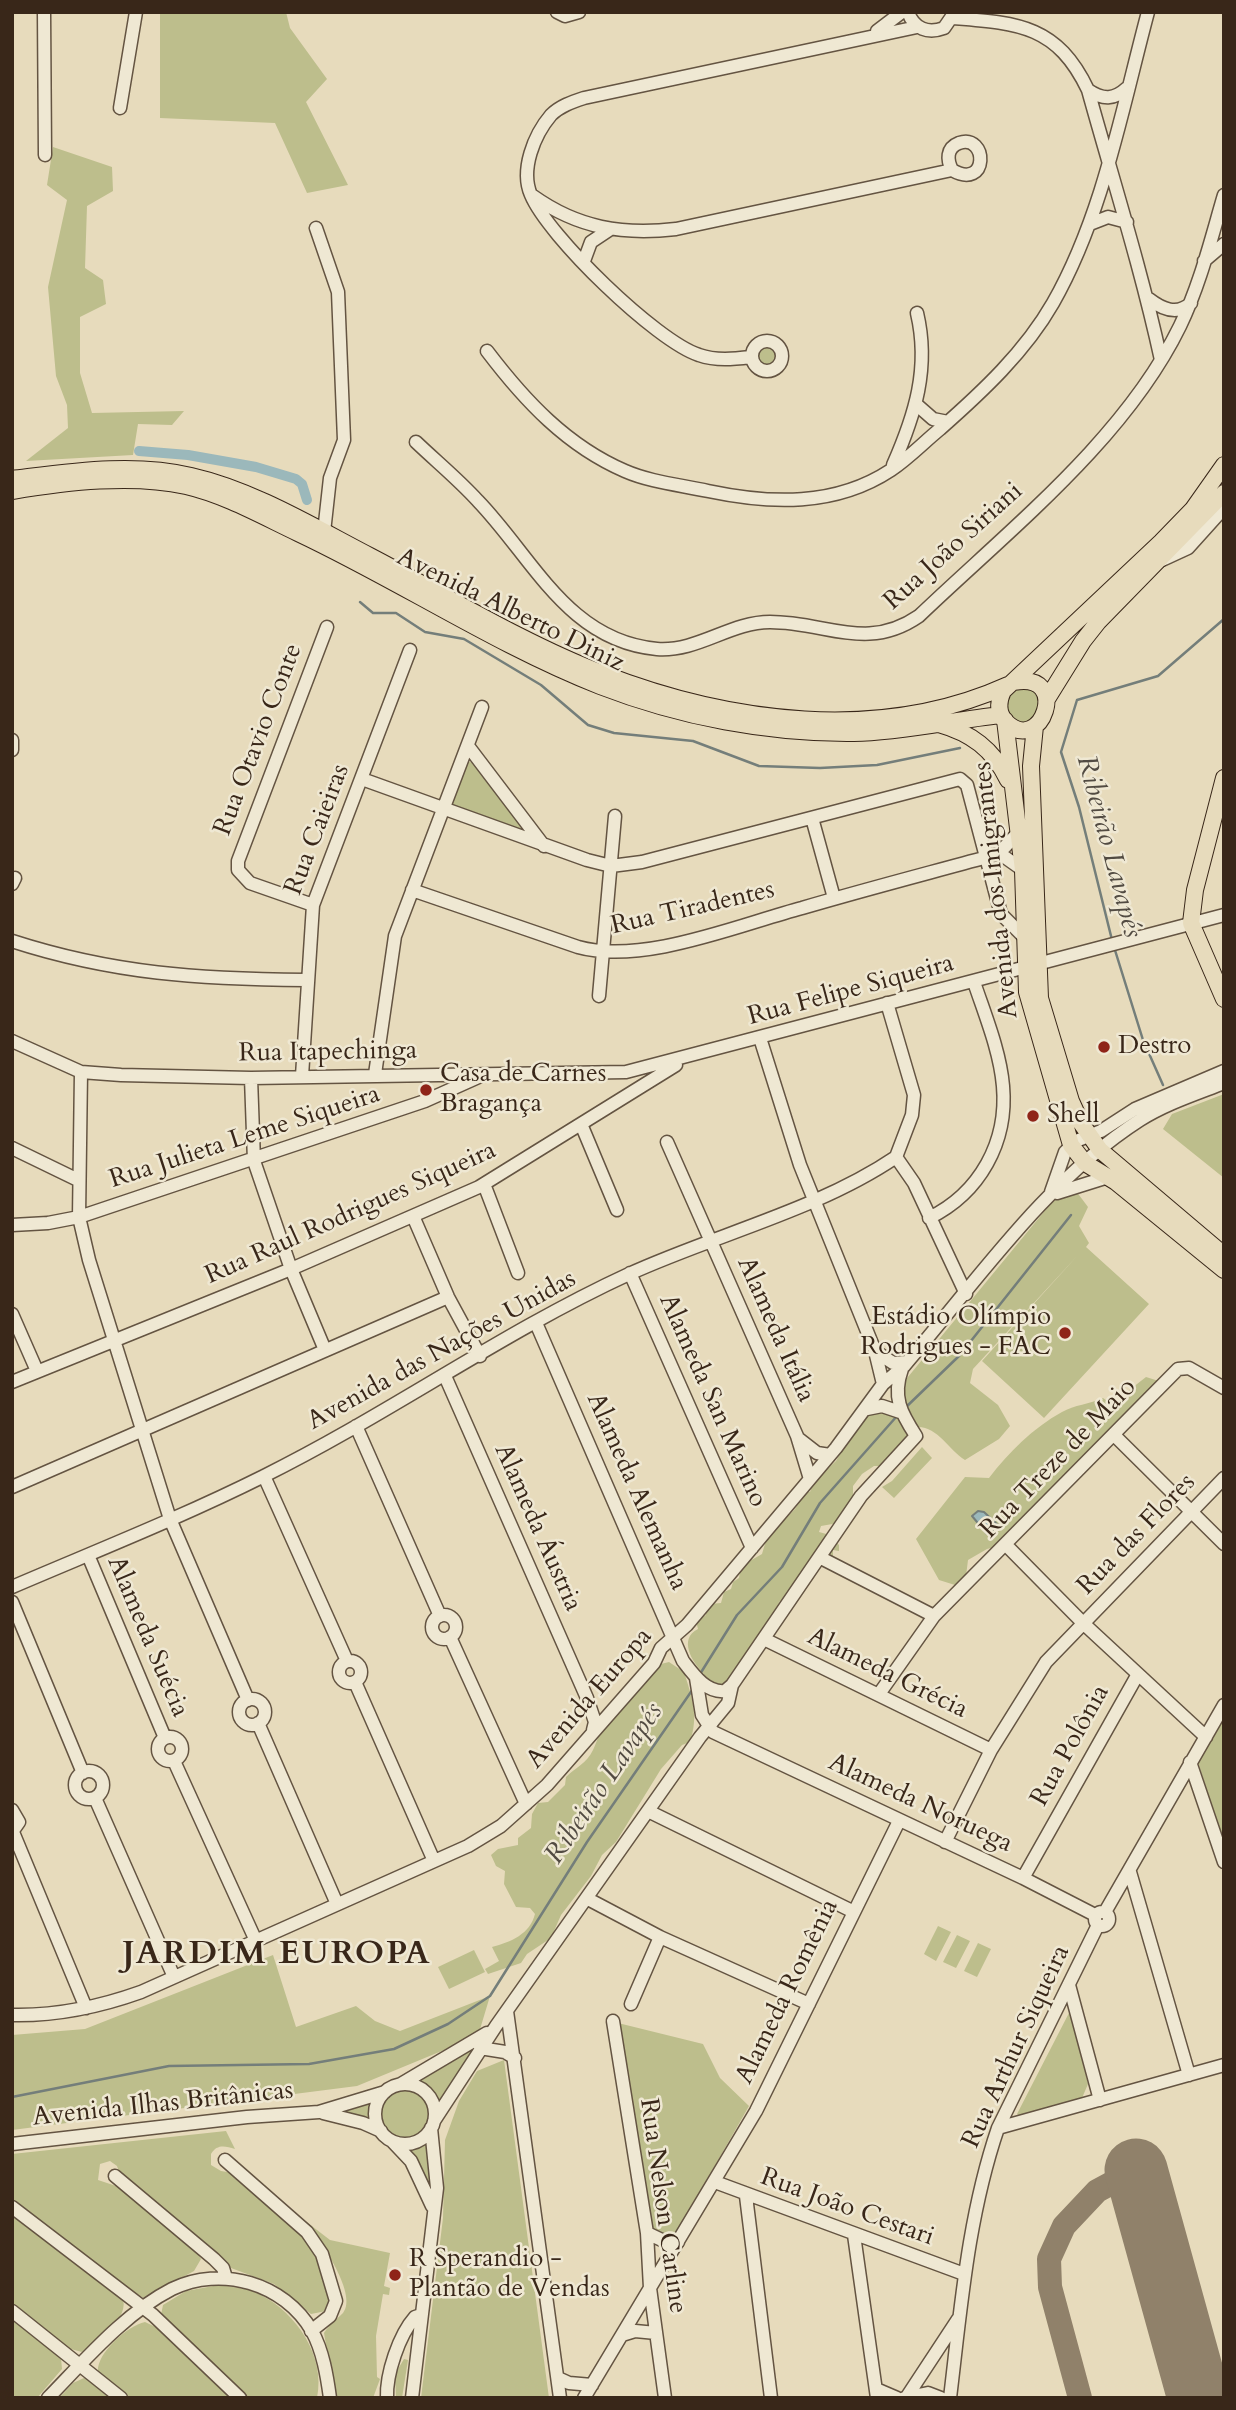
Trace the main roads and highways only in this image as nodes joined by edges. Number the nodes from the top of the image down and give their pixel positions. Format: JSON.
{"nodes":[{"id":1,"x":1224,"y":465,"type":"edge"},
{"id":2,"x":12,"y":480,"type":"edge"},
{"id":3,"x":12,"y":491,"type":"edge"},
{"id":4,"x":1224,"y":493,"type":"edge"},
{"id":5,"x":1011,"y":684,"type":"junction"},
{"id":6,"x":1058,"y":684,"type":"junction"},
{"id":7,"x":1047,"y":699,"type":"junction"},
{"id":8,"x":1003,"y":718,"type":"junction"},
{"id":9,"x":933,"y":722,"type":"junction"},
{"id":10,"x":1035,"y":726,"type":"junction"},
{"id":11,"x":1224,"y":778,"type":"edge"},
{"id":12,"x":1014,"y":793,"type":"junction"},
{"id":13,"x":1034,"y":802,"type":"junction"},
{"id":14,"x":1032,"y":965,"type":"junction"},
{"id":15,"x":1224,"y":999,"type":"edge"},
{"id":16,"x":1224,"y":1255,"type":"edge"},
{"id":17,"x":1224,"y":1270,"type":"edge"}],
"edges":[{"from":1,"to":5,"type":"main road"},
{"from":2,"to":5,"type":"main road","name":"Avenida Alberto Diniz"},
{"from":3,"to":9,"type":"main road","name":"Avenida Alberto Diniz"},
{"from":4,"to":6,"type":"main road"},
{"from":5,"to":7,"type":"main road"},
{"from":5,"to":8,"type":"main road","name":"Avenida dos Imigrantes"},
{"from":6,"to":7,"type":"main road"},
{"from":6,"to":13,"type":"main road"},
{"from":7,"to":10,"type":"main road"},
{"from":8,"to":9,"type":"main road","name":"Avenida Alberto Diniz"},
{"from":8,"to":10,"type":"main road","name":"Avenida dos Imigrantes"},
{"from":8,"to":12,"type":"main road","name":"Avenida dos Imigrantes"},
{"from":9,"to":12,"type":"main road"},
{"from":10,"to":13,"type":"main road"},
{"from":11,"to":15,"type":"main road"},
{"from":12,"to":14,"type":"main road","name":"Avenida dos Imigrantes"},
{"from":13,"to":14,"type":"main road","name":"Avenida dos Imigrantes"},
{"from":14,"to":16,"type":"main road","name":"Avenida dos Imigrantes"},
{"from":14,"to":17,"type":"main road","name":"Avenida dos Imigrantes"}]}
